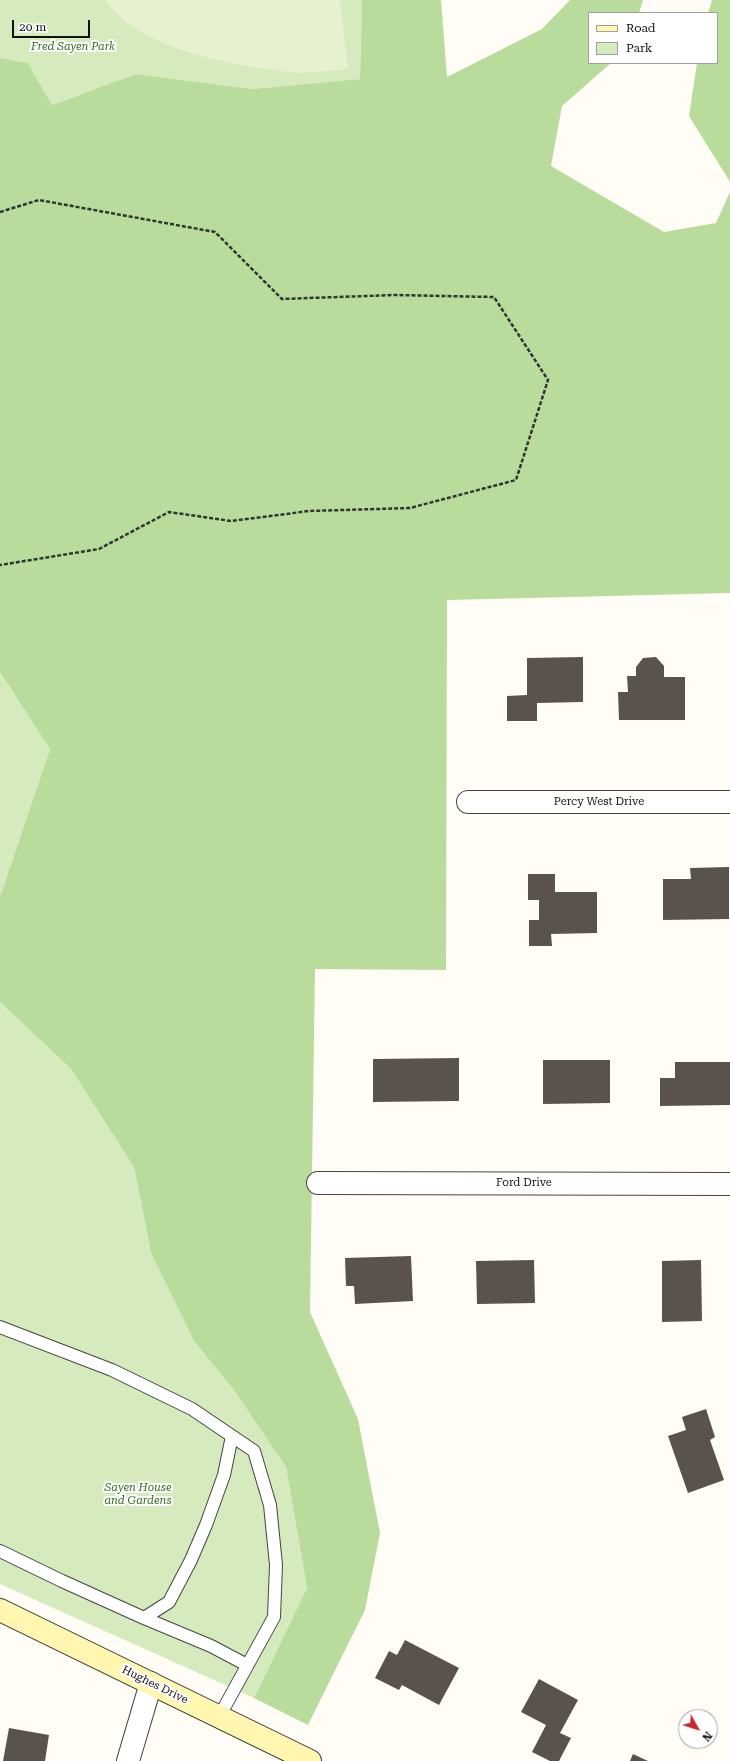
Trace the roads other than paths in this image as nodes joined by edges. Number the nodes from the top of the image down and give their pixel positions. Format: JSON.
{"nodes":[{"id":1,"x":468,"y":802,"type":"dead end"},
{"id":2,"x":730,"y":802,"type":"edge"},
{"id":3,"x":318,"y":1183,"type":"dead end"},
{"id":4,"x":730,"y":1184,"type":"edge"},
{"id":5,"x":0,"y":1327,"type":"edge"},
{"id":6,"x":232,"y":1436,"type":"junction"},
{"id":7,"x":0,"y":1551,"type":"edge"},
{"id":8,"x":0,"y":1610,"type":"edge"},
{"id":9,"x":144,"y":1618,"type":"junction"},
{"id":10,"x":247,"y":1665,"type":"junction"},
{"id":11,"x":151,"y":1683,"type":"junction"},
{"id":12,"x":219,"y":1717,"type":"junction"},
{"id":13,"x":128,"y":1761,"type":"edge"},
{"id":14,"x":310,"y":1761,"type":"edge"}],
"edges":[{"from":1,"to":2,"type":"street","name":"Percy West Drive"},
{"from":3,"to":4,"type":"street","name":"Ford Drive"},
{"from":5,"to":6,"type":"lane"},
{"from":6,"to":9,"type":"lane"},
{"from":6,"to":10,"type":"lane"},
{"from":7,"to":9,"type":"lane"},
{"from":8,"to":11,"type":"street","name":"Hughes Drive"},
{"from":9,"to":10,"type":"lane"},
{"from":10,"to":12,"type":"lane"},
{"from":11,"to":12,"type":"street","name":"Hughes Drive"},
{"from":11,"to":13,"type":"street"},
{"from":12,"to":14,"type":"street","name":"Hughes Drive"}]}
